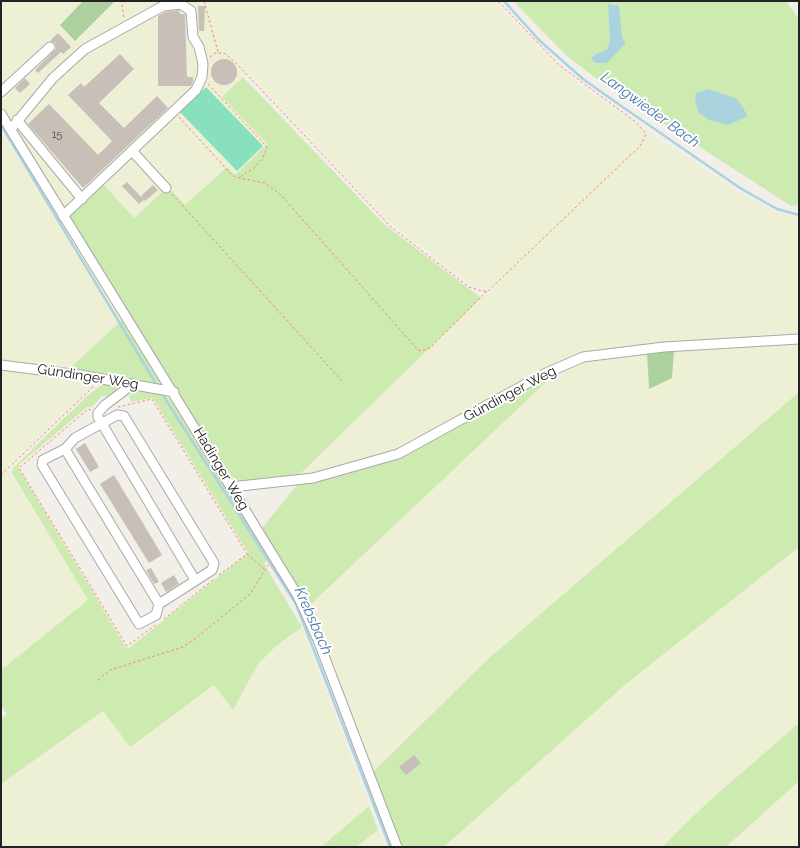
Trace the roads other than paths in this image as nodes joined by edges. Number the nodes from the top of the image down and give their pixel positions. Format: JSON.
{"nodes":[{"id":1,"x":50,"y":46,"type":"dead end"},
{"id":2,"x":1,"y":92,"type":"edge"},
{"id":3,"x":1,"y":114,"type":"edge"},
{"id":4,"x":18,"y":120,"type":"junction"},
{"id":5,"x":11,"y":129,"type":"junction"},
{"id":6,"x":133,"y":152,"type":"junction"},
{"id":7,"x":166,"y":188,"type":"road end"},
{"id":8,"x":82,"y":199,"type":"junction"},
{"id":9,"x":64,"y":216,"type":"junction"},
{"id":10,"x":799,"y":339,"type":"edge"},
{"id":11,"x":1,"y":365,"type":"edge"},
{"id":12,"x":133,"y":384,"type":"junction"},
{"id":13,"x":174,"y":392,"type":"junction"},
{"id":14,"x":101,"y":424,"type":"junction"},
{"id":15,"x":65,"y":449,"type":"junction"},
{"id":16,"x":232,"y":487,"type":"junction"},
{"id":17,"x":195,"y":580,"type":"junction"},
{"id":18,"x":159,"y":604,"type":"junction"},
{"id":19,"x":397,"y":847,"type":"edge"}],
"edges":[{"from":1,"to":2,"type":"street"},
{"from":3,"to":5,"type":"street","name":"Hadinger Weg"},
{"from":4,"to":5,"type":"street"},
{"from":4,"to":6,"type":"street"},
{"from":4,"to":8,"type":"street"},
{"from":5,"to":9,"type":"street","name":"Hadinger Weg"},
{"from":6,"to":7,"type":"street"},
{"from":6,"to":8,"type":"street"},
{"from":8,"to":9,"type":"street"},
{"from":9,"to":13,"type":"street","name":"Hadinger Weg"},
{"from":10,"to":16,"type":"street","name":"Gündinger Weg"},
{"from":11,"to":12,"type":"street","name":"Gündinger Weg"},
{"from":12,"to":13,"type":"street","name":"Gündinger Weg"},
{"from":12,"to":14,"type":"street"},
{"from":13,"to":16,"type":"street","name":"Hadinger Weg"},
{"from":14,"to":15,"type":"street"},
{"from":14,"to":17,"type":"street"},
{"from":14,"to":17,"type":"street"},
{"from":15,"to":18,"type":"street"},
{"from":15,"to":18,"type":"street"},
{"from":16,"to":19,"type":"street","name":"Hadinger Weg"},
{"from":17,"to":18,"type":"street"}]}
